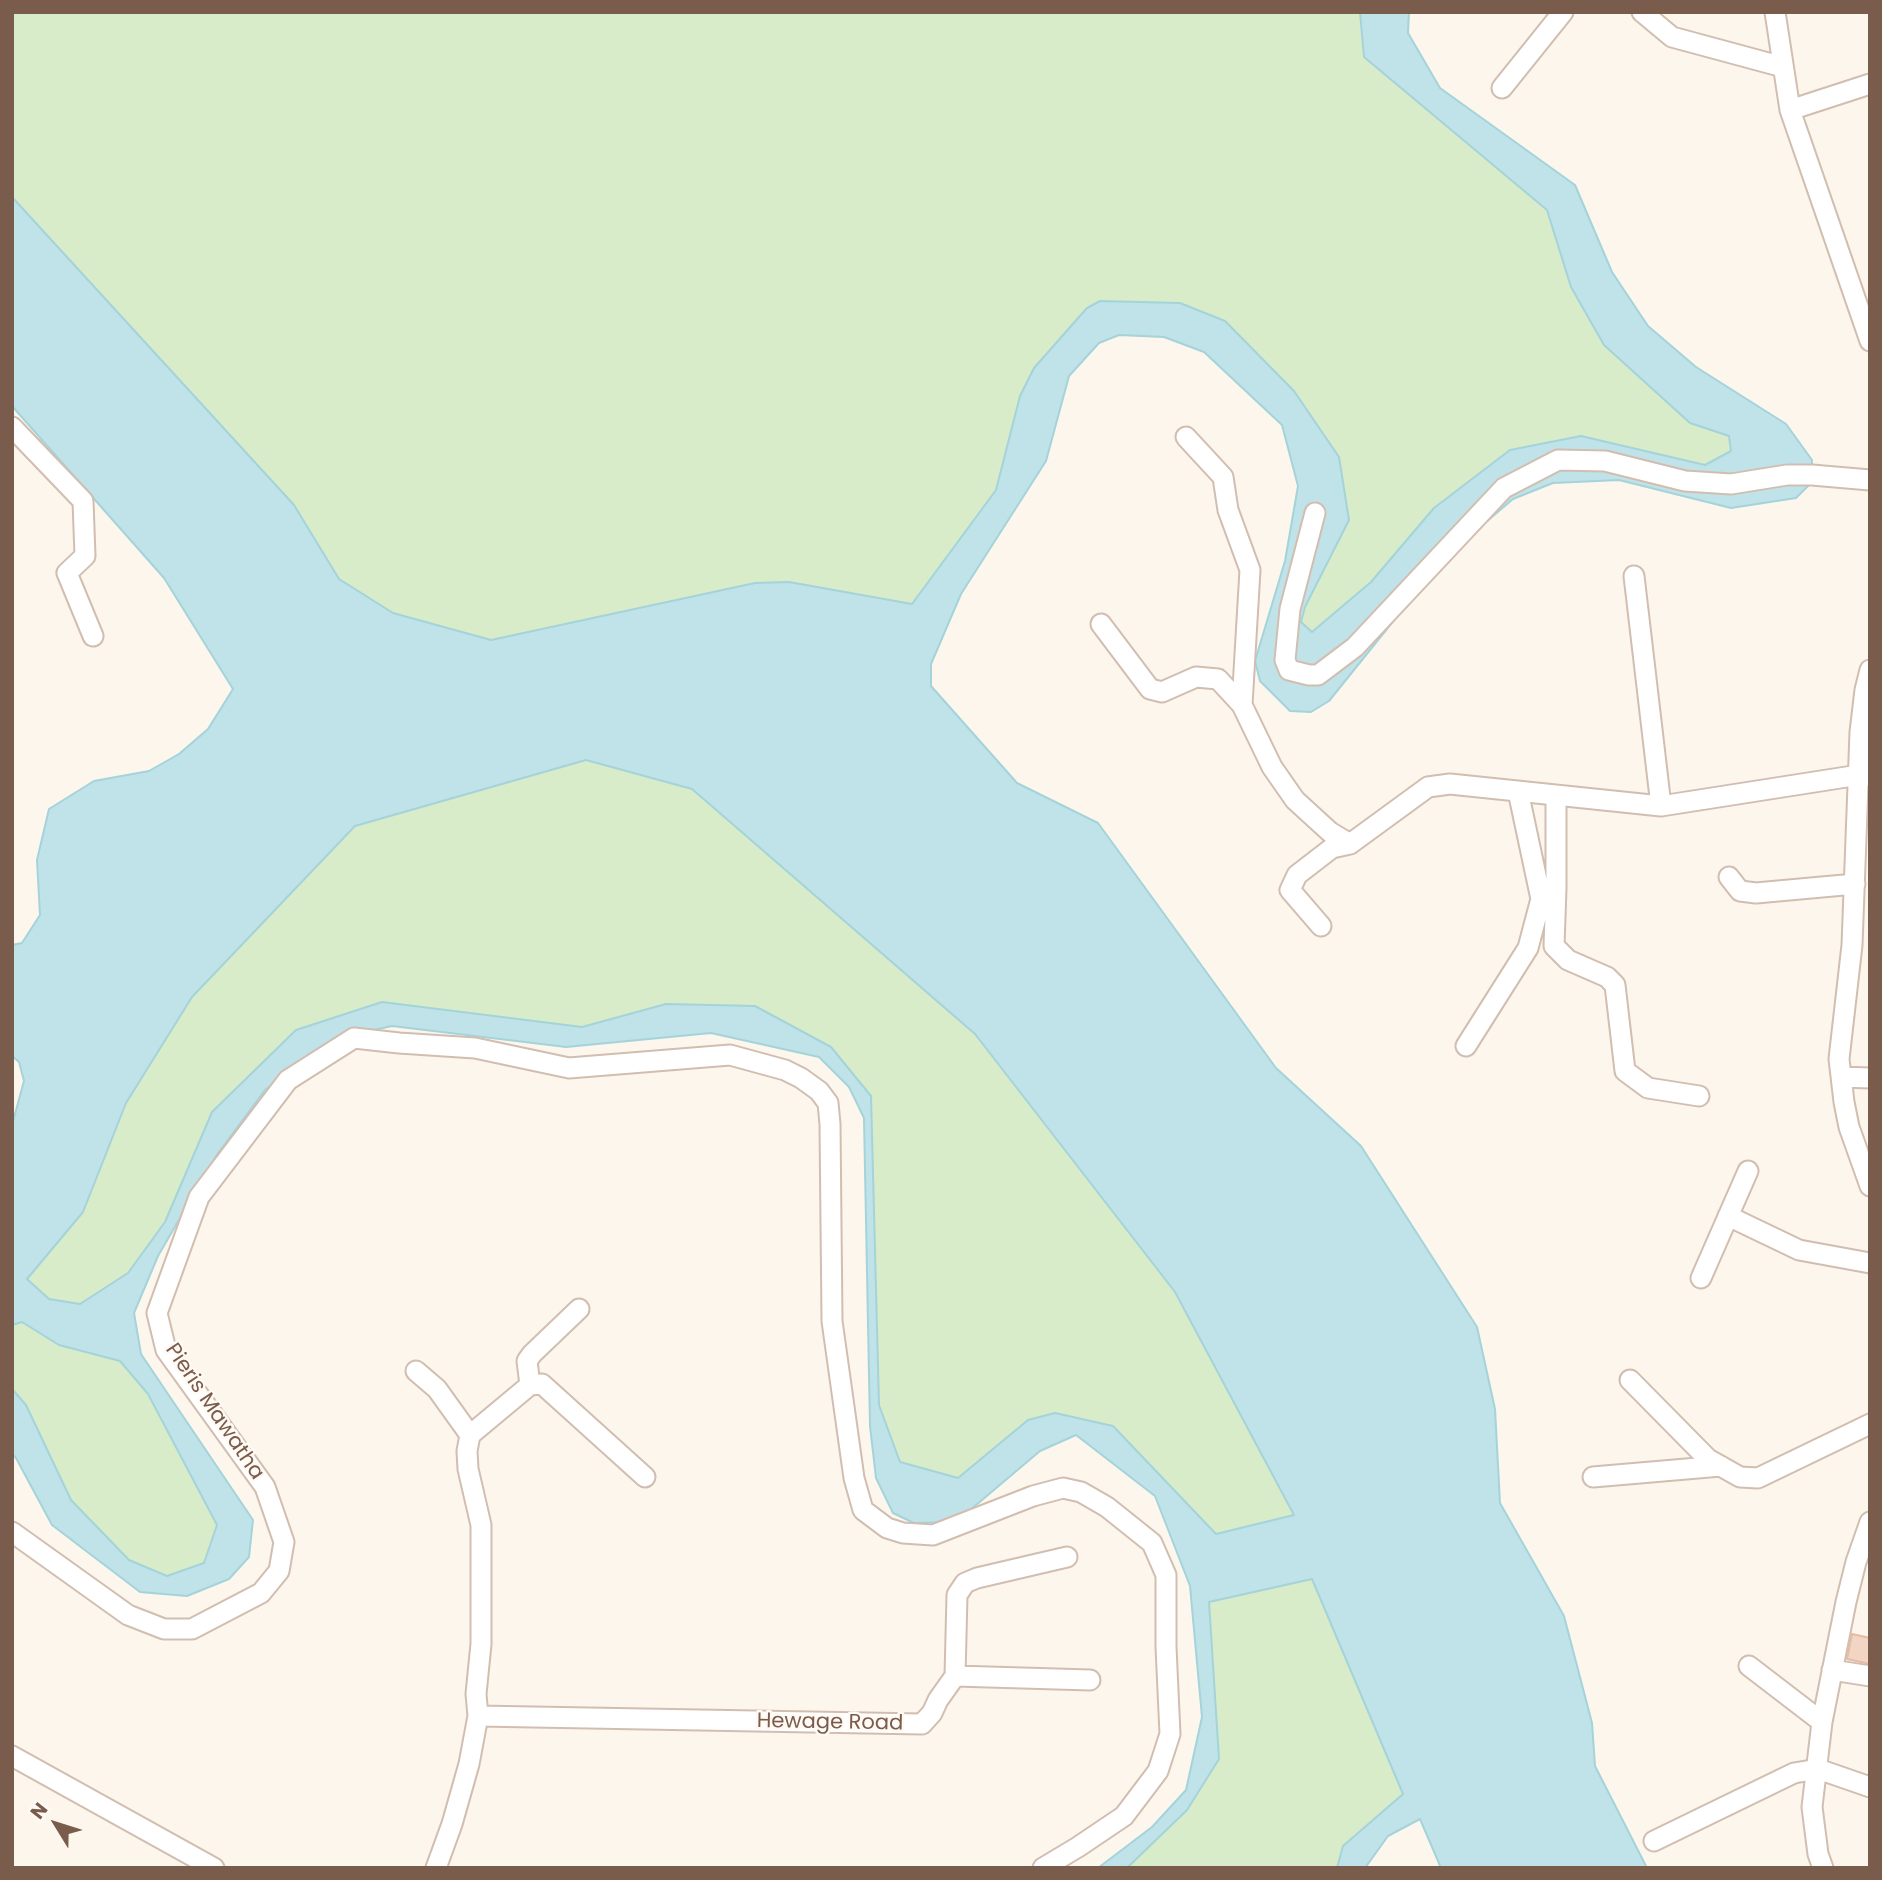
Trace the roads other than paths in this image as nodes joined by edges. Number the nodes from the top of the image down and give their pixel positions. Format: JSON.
{"nodes":[{"id":1,"x":1563,"y":12,"type":"edge"},
{"id":2,"x":1642,"y":12,"type":"edge"},
{"id":3,"x":1775,"y":12,"type":"edge"},
{"id":4,"x":1783,"y":66,"type":"junction"},
{"id":5,"x":1870,"y":84,"type":"edge"},
{"id":6,"x":1502,"y":88,"type":"dead end"},
{"id":7,"x":1790,"y":110,"type":"junction"},
{"id":8,"x":1870,"y":341,"type":"edge"},
{"id":9,"x":12,"y":427,"type":"edge"},
{"id":10,"x":1186,"y":437,"type":"dead end"},
{"id":11,"x":1870,"y":480,"type":"edge"},
{"id":12,"x":1315,"y":513,"type":"dead end"},
{"id":13,"x":1634,"y":576,"type":"dead end"},
{"id":14,"x":1101,"y":624,"type":"dead end"},
{"id":15,"x":93,"y":636,"type":"dead end"},
{"id":16,"x":1870,"y":670,"type":"edge"},
{"id":17,"x":1241,"y":705,"type":"junction"},
{"id":18,"x":1864,"y":776,"type":"edge"},
{"id":19,"x":1518,"y":791,"type":"junction"},
{"id":20,"x":1556,"y":796,"type":"junction"},
{"id":21,"x":1661,"y":806,"type":"junction"},
{"id":22,"x":1350,"y":844,"type":"junction"},
{"id":23,"x":1729,"y":877,"type":"dead end"},
{"id":24,"x":1855,"y":884,"type":"junction"},
{"id":25,"x":1321,"y":926,"type":"dead end"},
{"id":26,"x":1466,"y":1046,"type":"dead end"},
{"id":27,"x":1842,"y":1077,"type":"junction"},
{"id":28,"x":1870,"y":1078,"type":"edge"},
{"id":29,"x":1699,"y":1096,"type":"dead end"},
{"id":30,"x":1748,"y":1171,"type":"dead end"},
{"id":31,"x":1868,"y":1174,"type":"edge"},
{"id":32,"x":1728,"y":1216,"type":"junction"},
{"id":33,"x":1870,"y":1264,"type":"edge"},
{"id":34,"x":1701,"y":1278,"type":"dead end"},
{"id":35,"x":579,"y":1309,"type":"dead end"},
{"id":36,"x":416,"y":1371,"type":"dead end"},
{"id":37,"x":1630,"y":1380,"type":"dead end"},
{"id":38,"x":530,"y":1385,"type":"junction"},
{"id":39,"x":1870,"y":1424,"type":"edge"},
{"id":40,"x":470,"y":1435,"type":"junction"},
{"id":41,"x":1721,"y":1466,"type":"junction"},
{"id":42,"x":645,"y":1477,"type":"dead end"},
{"id":43,"x":1593,"y":1477,"type":"dead end"},
{"id":44,"x":1870,"y":1522,"type":"edge"},
{"id":45,"x":12,"y":1532,"type":"edge"},
{"id":46,"x":1067,"y":1558,"type":"dead end"},
{"id":47,"x":1749,"y":1666,"type":"dead end"},
{"id":48,"x":1832,"y":1670,"type":"junction"},
{"id":49,"x":955,"y":1676,"type":"junction"},
{"id":50,"x":1870,"y":1676,"type":"edge"},
{"id":51,"x":1090,"y":1680,"type":"dead end"},
{"id":52,"x":478,"y":1716,"type":"junction"},
{"id":53,"x":1822,"y":1722,"type":"junction"},
{"id":54,"x":12,"y":1756,"type":"edge"},
{"id":55,"x":1818,"y":1769,"type":"junction"},
{"id":56,"x":1870,"y":1787,"type":"edge"},
{"id":57,"x":1654,"y":1841,"type":"dead end"},
{"id":58,"x":214,"y":1868,"type":"edge"},
{"id":59,"x":436,"y":1868,"type":"edge"},
{"id":60,"x":1042,"y":1868,"type":"edge"},
{"id":61,"x":1823,"y":1868,"type":"edge"}],
"edges":[{"from":1,"to":6,"type":"street"},
{"from":2,"to":4,"type":"street"},
{"from":3,"to":4,"type":"street"},
{"from":4,"to":7,"type":"street"},
{"from":5,"to":7,"type":"street"},
{"from":7,"to":8,"type":"street"},
{"from":9,"to":15,"type":"street"},
{"from":10,"to":17,"type":"street"},
{"from":11,"to":12,"type":"street"},
{"from":13,"to":21,"type":"street"},
{"from":14,"to":17,"type":"street"},
{"from":16,"to":18,"type":"street"},
{"from":17,"to":22,"type":"street"},
{"from":18,"to":21,"type":"street"},
{"from":18,"to":24,"type":"street"},
{"from":19,"to":20,"type":"street"},
{"from":19,"to":22,"type":"street"},
{"from":19,"to":26,"type":"street"},
{"from":20,"to":21,"type":"street"},
{"from":20,"to":29,"type":"street"},
{"from":22,"to":25,"type":"street"},
{"from":23,"to":24,"type":"street"},
{"from":24,"to":27,"type":"street"},
{"from":27,"to":28,"type":"street"},
{"from":27,"to":31,"type":"street"},
{"from":30,"to":32,"type":"street"},
{"from":32,"to":33,"type":"street"},
{"from":32,"to":34,"type":"street"},
{"from":35,"to":38,"type":"street"},
{"from":36,"to":40,"type":"street"},
{"from":37,"to":41,"type":"street"},
{"from":38,"to":40,"type":"street"},
{"from":38,"to":42,"type":"street"},
{"from":39,"to":41,"type":"street"},
{"from":40,"to":52,"type":"street"},
{"from":41,"to":43,"type":"street"},
{"from":44,"to":48,"type":"street"},
{"from":45,"to":60,"type":"street","name":"Pieris Mawatha"},
{"from":46,"to":49,"type":"street"},
{"from":47,"to":53,"type":"street"},
{"from":48,"to":50,"type":"street"},
{"from":48,"to":53,"type":"street"},
{"from":49,"to":51,"type":"street"},
{"from":49,"to":52,"type":"street","name":"Hewage Road"},
{"from":52,"to":59,"type":"street"},
{"from":53,"to":55,"type":"street"},
{"from":54,"to":58,"type":"street"},
{"from":55,"to":56,"type":"street"},
{"from":55,"to":57,"type":"street"},
{"from":55,"to":61,"type":"street"}]}
